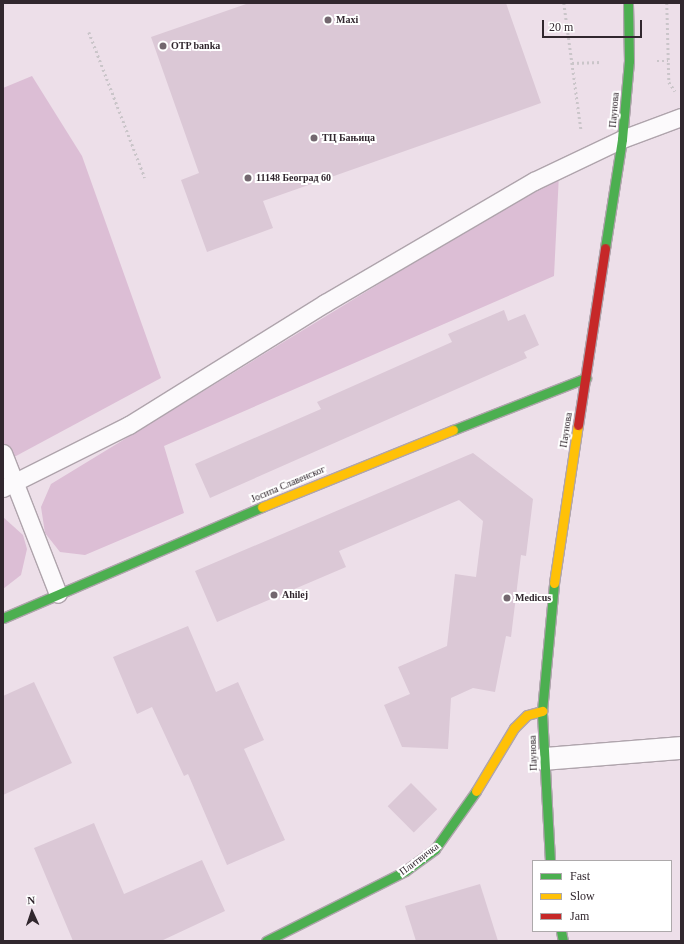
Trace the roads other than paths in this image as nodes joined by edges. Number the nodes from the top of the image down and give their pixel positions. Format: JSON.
{"nodes":[{"id":1,"x":628,"y":3,"type":"edge"},
{"id":2,"x":681,"y":117,"type":"edge"},
{"id":3,"x":622,"y":139,"type":"junction"},
{"id":4,"x":586,"y":378,"type":"junction"},
{"id":5,"x":3,"y":453,"type":"edge"},
{"id":6,"x":9,"y":485,"type":"edge"},
{"id":7,"x":58,"y":594,"type":"junction"},
{"id":8,"x":3,"y":618,"type":"edge"},
{"id":9,"x":542,"y":711,"type":"junction"},
{"id":10,"x":681,"y":748,"type":"edge"},
{"id":11,"x":544,"y":759,"type":"junction"},
{"id":12,"x":550,"y":860,"type":"edge"},
{"id":13,"x":266,"y":941,"type":"edge"}],
"edges":[{"from":1,"to":3,"type":"street","name":"Паунова"},
{"from":2,"to":3,"type":"lane"},
{"from":3,"to":4,"type":"street","name":"Паунова"},
{"from":3,"to":6,"type":"lane"},
{"from":4,"to":7,"type":"street","name":"Јосипа Славенског"},
{"from":4,"to":9,"type":"street","name":"Паунова"},
{"from":5,"to":6,"type":"lane"},
{"from":6,"to":7,"type":"lane"},
{"from":7,"to":8,"type":"street","name":"Јосипа Славенског"},
{"from":9,"to":11,"type":"street","name":"Паунова"},
{"from":9,"to":13,"type":"street","name":"Плитвичка"},
{"from":10,"to":11,"type":"street"},
{"from":11,"to":12,"type":"street","name":"Паунова"}]}
